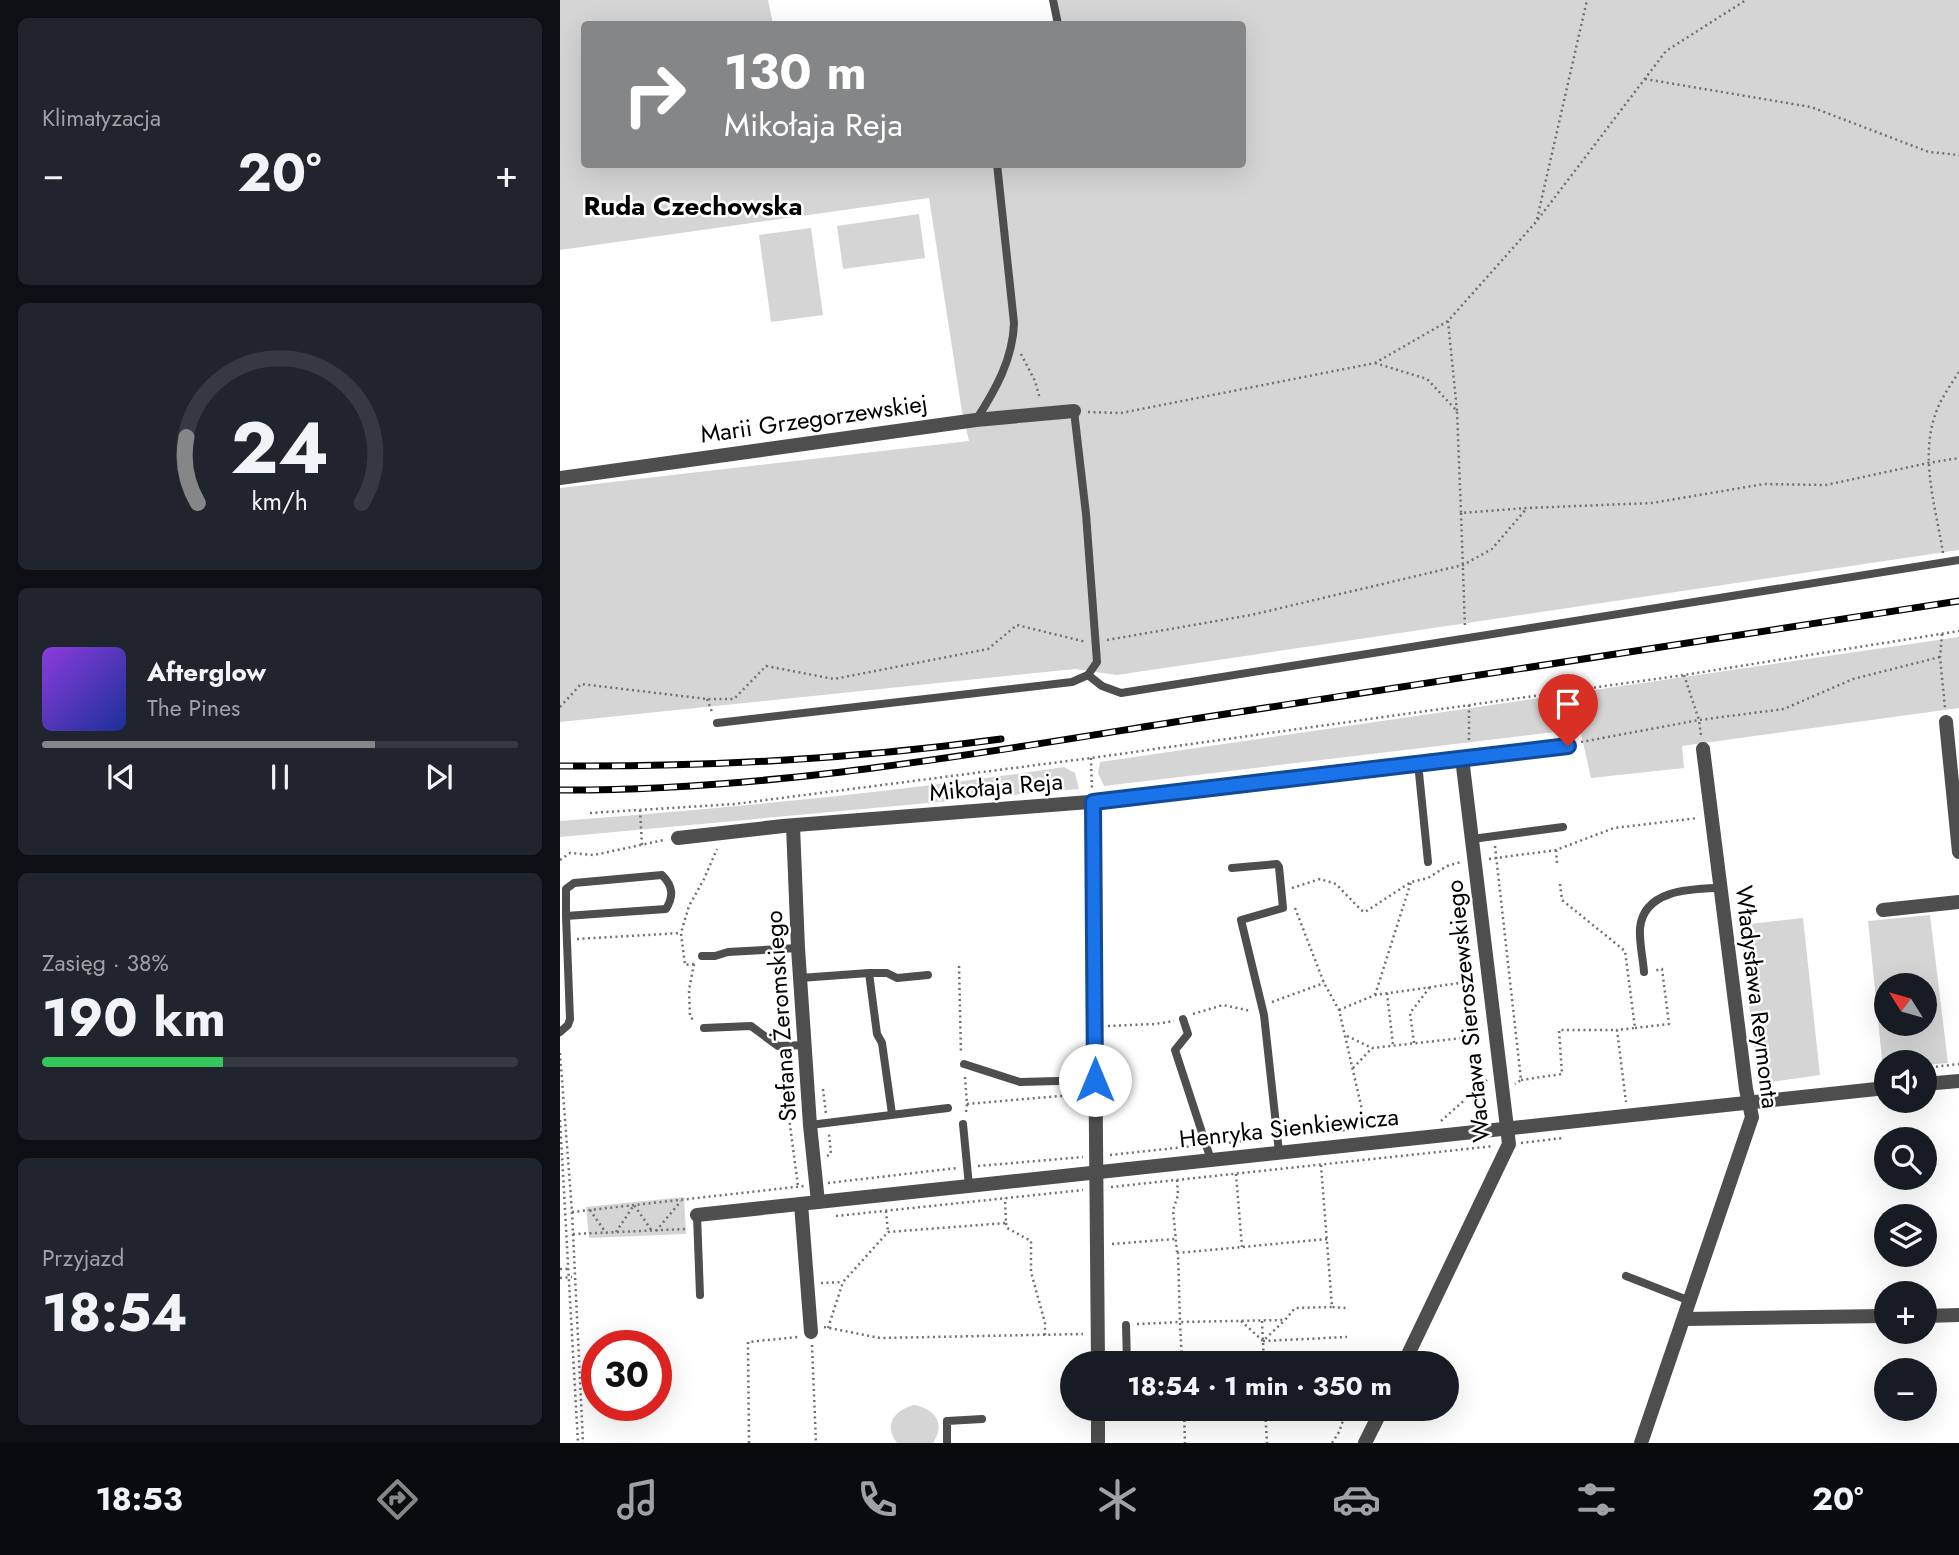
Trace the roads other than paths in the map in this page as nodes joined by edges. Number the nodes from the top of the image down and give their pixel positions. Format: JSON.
{"nodes":[{"id":1,"x":1053,"y":0,"type":"edge"},
{"id":2,"x":1057,"y":21,"type":"edge"},
{"id":3,"x":997,"y":168,"type":"edge"},
{"id":4,"x":1074,"y":411,"type":"joint"},
{"id":5,"x":976,"y":420,"type":"junction"},
{"id":6,"x":560,"y":478,"type":"edge"},
{"id":7,"x":1959,"y":560,"type":"edge"},
{"id":8,"x":1088,"y":675,"type":"junction"},
{"id":9,"x":1946,"y":722,"type":"road end"},
{"id":10,"x":717,"y":723,"type":"road end"},
{"id":11,"x":1568,"y":746,"type":"road end"},
{"id":12,"x":1703,"y":749,"type":"dead end"},
{"id":13,"x":1462,"y":758,"type":"junction"},
{"id":14,"x":1418,"y":763,"type":"junction"},
{"id":15,"x":1093,"y":802,"type":"junction"},
{"id":16,"x":793,"y":826,"type":"junction"},
{"id":17,"x":1563,"y":827,"type":"dead end"},
{"id":18,"x":678,"y":838,"type":"road end"},
{"id":19,"x":1472,"y":839,"type":"junction"},
{"id":20,"x":1959,"y":852,"type":"edge"},
{"id":21,"x":1428,"y":862,"type":"dead end"},
{"id":22,"x":1232,"y":869,"type":"dead end"},
{"id":23,"x":1720,"y":888,"type":"junction"},
{"id":24,"x":1959,"y":902,"type":"edge"},
{"id":25,"x":1883,"y":910,"type":"dead end"},
{"id":26,"x":566,"y":916,"type":"junction"},
{"id":27,"x":798,"y":948,"type":"junction"},
{"id":28,"x":702,"y":956,"type":"dead end"},
{"id":29,"x":1644,"y":972,"type":"road end"},
{"id":30,"x":869,"y":973,"type":"junction"},
{"id":31,"x":928,"y":975,"type":"dead end"},
{"id":32,"x":800,"y":978,"type":"junction"},
{"id":33,"x":1183,"y":1019,"type":"dead end"},
{"id":34,"x":704,"y":1028,"type":"road end"},
{"id":35,"x":560,"y":1032,"type":"edge"},
{"id":36,"x":805,"y":1045,"type":"junction"},
{"id":37,"x":964,"y":1064,"type":"road end"},
{"id":38,"x":1095,"y":1080,"type":"junction"},
{"id":39,"x":1959,"y":1081,"type":"edge"},
{"id":40,"x":1937,"y":1083,"type":"edge"},
{"id":41,"x":1874,"y":1089,"type":"edge"},
{"id":42,"x":1749,"y":1102,"type":"junction"},
{"id":43,"x":948,"y":1108,"type":"dead end"},
{"id":44,"x":892,"y":1114,"type":"junction"},
{"id":45,"x":963,"y":1124,"type":"dead end"},
{"id":46,"x":810,"y":1125,"type":"junction"},
{"id":47,"x":1507,"y":1128,"type":"junction"},
{"id":48,"x":1279,"y":1144,"type":"junction"},
{"id":49,"x":1211,"y":1160,"type":"junction"},
{"id":50,"x":1096,"y":1172,"type":"junction"},
{"id":51,"x":970,"y":1185,"type":"junction"},
{"id":52,"x":818,"y":1202,"type":"junction"},
{"id":53,"x":801,"y":1204,"type":"junction"},
{"id":54,"x":697,"y":1222,"type":"joint"},
{"id":55,"x":1626,"y":1276,"type":"dead end"},
{"id":56,"x":700,"y":1295,"type":"dead end"},
{"id":57,"x":1690,"y":1301,"type":"junction"},
{"id":58,"x":1959,"y":1315,"type":"edge"},
{"id":59,"x":1874,"y":1316,"type":"edge"},
{"id":60,"x":1937,"y":1316,"type":"edge"},
{"id":61,"x":1684,"y":1319,"type":"junction"},
{"id":62,"x":1126,"y":1325,"type":"dead end"},
{"id":63,"x":811,"y":1328,"type":"road end"},
{"id":64,"x":1098,"y":1351,"type":"edge"},
{"id":65,"x":1127,"y":1351,"type":"edge"},
{"id":66,"x":1410,"y":1351,"type":"edge"},
{"id":67,"x":982,"y":1419,"type":"dead end"},
{"id":68,"x":1098,"y":1421,"type":"edge"},
{"id":69,"x":1376,"y":1421,"type":"edge"},
{"id":70,"x":947,"y":1443,"type":"edge"},
{"id":71,"x":1098,"y":1443,"type":"edge"},
{"id":72,"x":1365,"y":1443,"type":"edge"},
{"id":73,"x":1641,"y":1443,"type":"edge"}],
"edges":[{"from":1,"to":2,"type":"lane"},
{"from":3,"to":5,"type":"lane"},
{"from":4,"to":5,"type":"street","name":"Marii Grzegorzewskiej"},
{"from":4,"to":8,"type":"lane"},
{"from":5,"to":6,"type":"street","name":"Marii Grzegorzewskiej"},
{"from":7,"to":8,"type":"lane"},
{"from":8,"to":10,"type":"lane"},
{"from":9,"to":20,"type":"street"},
{"from":11,"to":13,"type":"street","name":"Mikołaja Reja"},
{"from":12,"to":23,"type":"street","name":"Władysława Reymonta"},
{"from":13,"to":14,"type":"street","name":"Mikołaja Reja"},
{"from":13,"to":19,"type":"street","name":"Wacława Sieroszewskiego"},
{"from":14,"to":15,"type":"street","name":"Mikołaja Reja"},
{"from":14,"to":21,"type":"lane"},
{"from":15,"to":16,"type":"street","name":"Mikołaja Reja"},
{"from":15,"to":38,"type":"street"},
{"from":16,"to":18,"type":"street","name":"Mikołaja Reja"},
{"from":16,"to":27,"type":"street","name":"Stefana Żeromskiego"},
{"from":17,"to":19,"type":"lane"},
{"from":19,"to":47,"type":"street","name":"Wacława Sieroszewskiego"},
{"from":22,"to":48,"type":"lane"},
{"from":23,"to":29,"type":"lane"},
{"from":23,"to":42,"type":"street","name":"Władysława Reymonta"},
{"from":24,"to":25,"type":"street"},
{"from":26,"to":26,"type":"lane"},
{"from":26,"to":35,"type":"lane"},
{"from":27,"to":28,"type":"lane"},
{"from":27,"to":32,"type":"street","name":"Stefana Żeromskiego"},
{"from":30,"to":31,"type":"lane"},
{"from":30,"to":32,"type":"lane"},
{"from":30,"to":44,"type":"lane"},
{"from":32,"to":36,"type":"street","name":"Stefana Żeromskiego"},
{"from":33,"to":49,"type":"lane"},
{"from":34,"to":36,"type":"lane"},
{"from":36,"to":46,"type":"street","name":"Stefana Żeromskiego"},
{"from":37,"to":38,"type":"lane"},
{"from":38,"to":50,"type":"street"},
{"from":39,"to":40,"type":"street"},
{"from":41,"to":42,"type":"street","name":"Henryka Sienkiewicza"},
{"from":42,"to":47,"type":"street","name":"Henryka Sienkiewicza"},
{"from":42,"to":57,"type":"street","name":"Władysława Reymonta"},
{"from":43,"to":44,"type":"lane"},
{"from":44,"to":46,"type":"lane"},
{"from":45,"to":51,"type":"lane"},
{"from":46,"to":52,"type":"street","name":"Stefana Żeromskiego"},
{"from":47,"to":48,"type":"street","name":"Henryka Sienkiewicza"},
{"from":47,"to":66,"type":"street","name":"Wacława Sieroszewskiego"},
{"from":48,"to":49,"type":"street","name":"Henryka Sienkiewicza"},
{"from":49,"to":50,"type":"street","name":"Henryka Sienkiewicza"},
{"from":50,"to":51,"type":"street","name":"Henryka Sienkiewicza"},
{"from":50,"to":64,"type":"street"},
{"from":51,"to":52,"type":"street","name":"Henryka Sienkiewicza"},
{"from":52,"to":53,"type":"street","name":"Henryka Sienkiewicza"},
{"from":53,"to":54,"type":"street","name":"Henryka Sienkiewicza"},
{"from":53,"to":63,"type":"street"},
{"from":54,"to":56,"type":"lane"},
{"from":55,"to":57,"type":"lane"},
{"from":57,"to":61,"type":"street","name":"Władysława Reymonta"},
{"from":58,"to":60,"type":"street"},
{"from":59,"to":61,"type":"street"},
{"from":61,"to":73,"type":"street","name":"Władysława Reymonta"},
{"from":62,"to":65,"type":"lane"},
{"from":67,"to":70,"type":"lane"},
{"from":68,"to":71,"type":"street"},
{"from":69,"to":72,"type":"street"}]}
